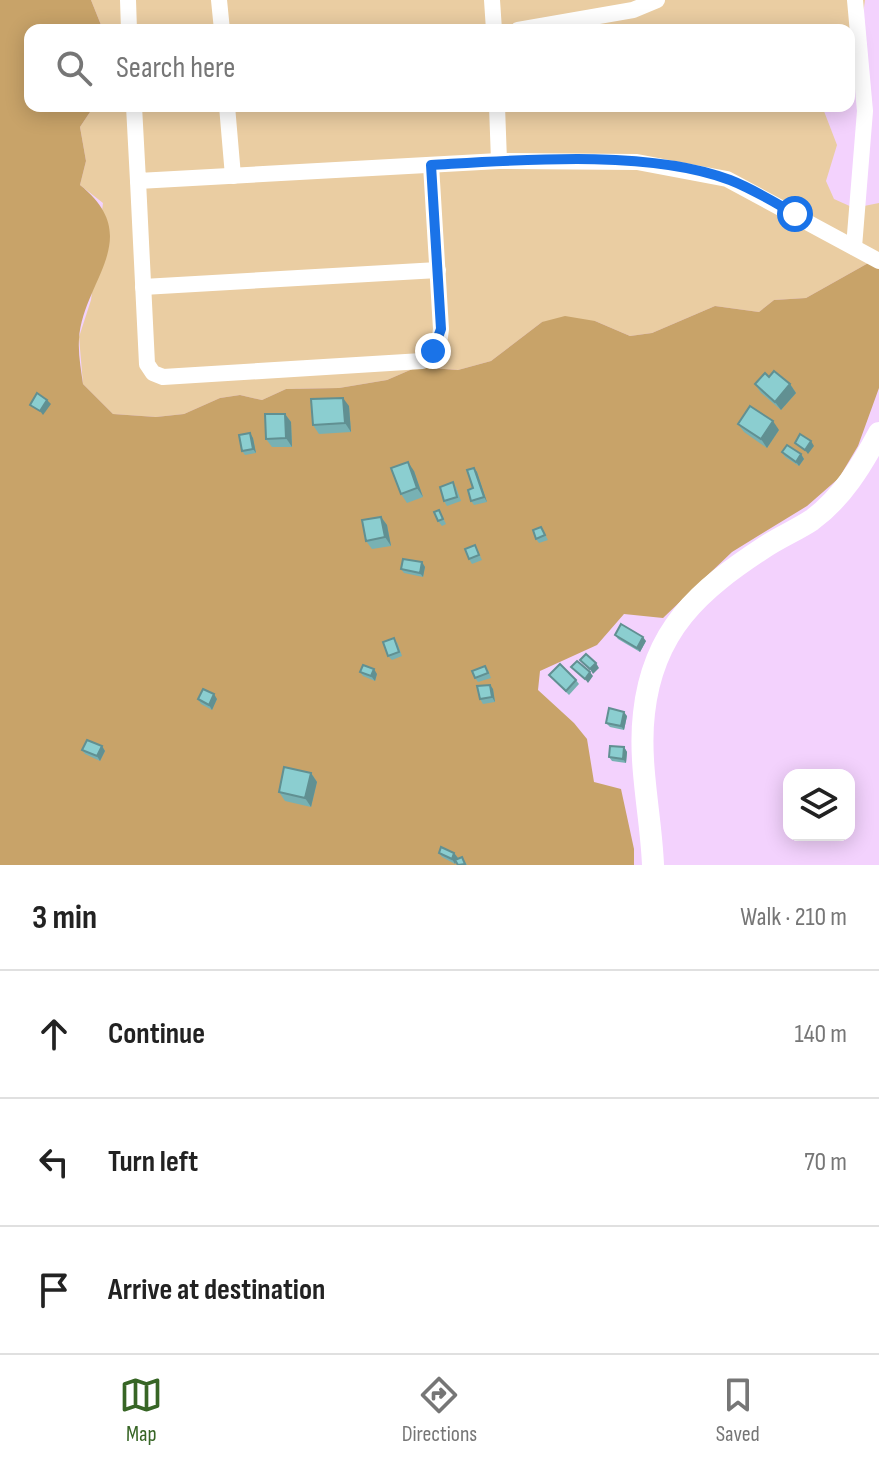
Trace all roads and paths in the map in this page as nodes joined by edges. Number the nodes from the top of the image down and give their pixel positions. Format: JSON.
{"nodes":[{"id":1,"x":128,"y":0,"type":"edge"},
{"id":2,"x":219,"y":0,"type":"edge"},
{"id":3,"x":492,"y":0,"type":"edge"},
{"id":4,"x":588,"y":0,"type":"edge"},
{"id":5,"x":657,"y":0,"type":"edge"},
{"id":6,"x":855,"y":0,"type":"edge"},
{"id":7,"x":589,"y":18,"type":"junction"},
{"id":8,"x":129,"y":24,"type":"edge"},
{"id":9,"x":221,"y":24,"type":"edge"},
{"id":10,"x":494,"y":24,"type":"edge"},
{"id":11,"x":554,"y":24,"type":"edge"},
{"id":12,"x":134,"y":112,"type":"edge"},
{"id":13,"x":228,"y":112,"type":"edge"},
{"id":14,"x":497,"y":112,"type":"edge"},
{"id":15,"x":499,"y":161,"type":"junction"},
{"id":16,"x":431,"y":165,"type":"junction"},
{"id":17,"x":233,"y":176,"type":"junction"},
{"id":18,"x":138,"y":181,"type":"junction"},
{"id":19,"x":854,"y":247,"type":"junction"},
{"id":20,"x":879,"y":261,"type":"edge"},
{"id":21,"x":438,"y":270,"type":"junction"},
{"id":22,"x":143,"y":287,"type":"junction"},
{"id":23,"x":879,"y":433,"type":"edge"},
{"id":24,"x":653,"y":865,"type":"edge"}],
"edges":[{"from":1,"to":8,"type":"street"},
{"from":2,"to":9,"type":"street"},
{"from":3,"to":10,"type":"street"},
{"from":4,"to":7,"type":"street"},
{"from":5,"to":7,"type":"street"},
{"from":6,"to":19,"type":"street"},
{"from":7,"to":11,"type":"street"},
{"from":12,"to":18,"type":"street"},
{"from":13,"to":17,"type":"street"},
{"from":14,"to":15,"type":"street"},
{"from":15,"to":16,"type":"street"},
{"from":15,"to":19,"type":"street"},
{"from":16,"to":17,"type":"street"},
{"from":16,"to":21,"type":"street"},
{"from":17,"to":18,"type":"street"},
{"from":18,"to":22,"type":"street"},
{"from":19,"to":20,"type":"street"},
{"from":21,"to":22,"type":"street"},
{"from":21,"to":22,"type":"street"},
{"from":23,"to":24,"type":"street"}]}
